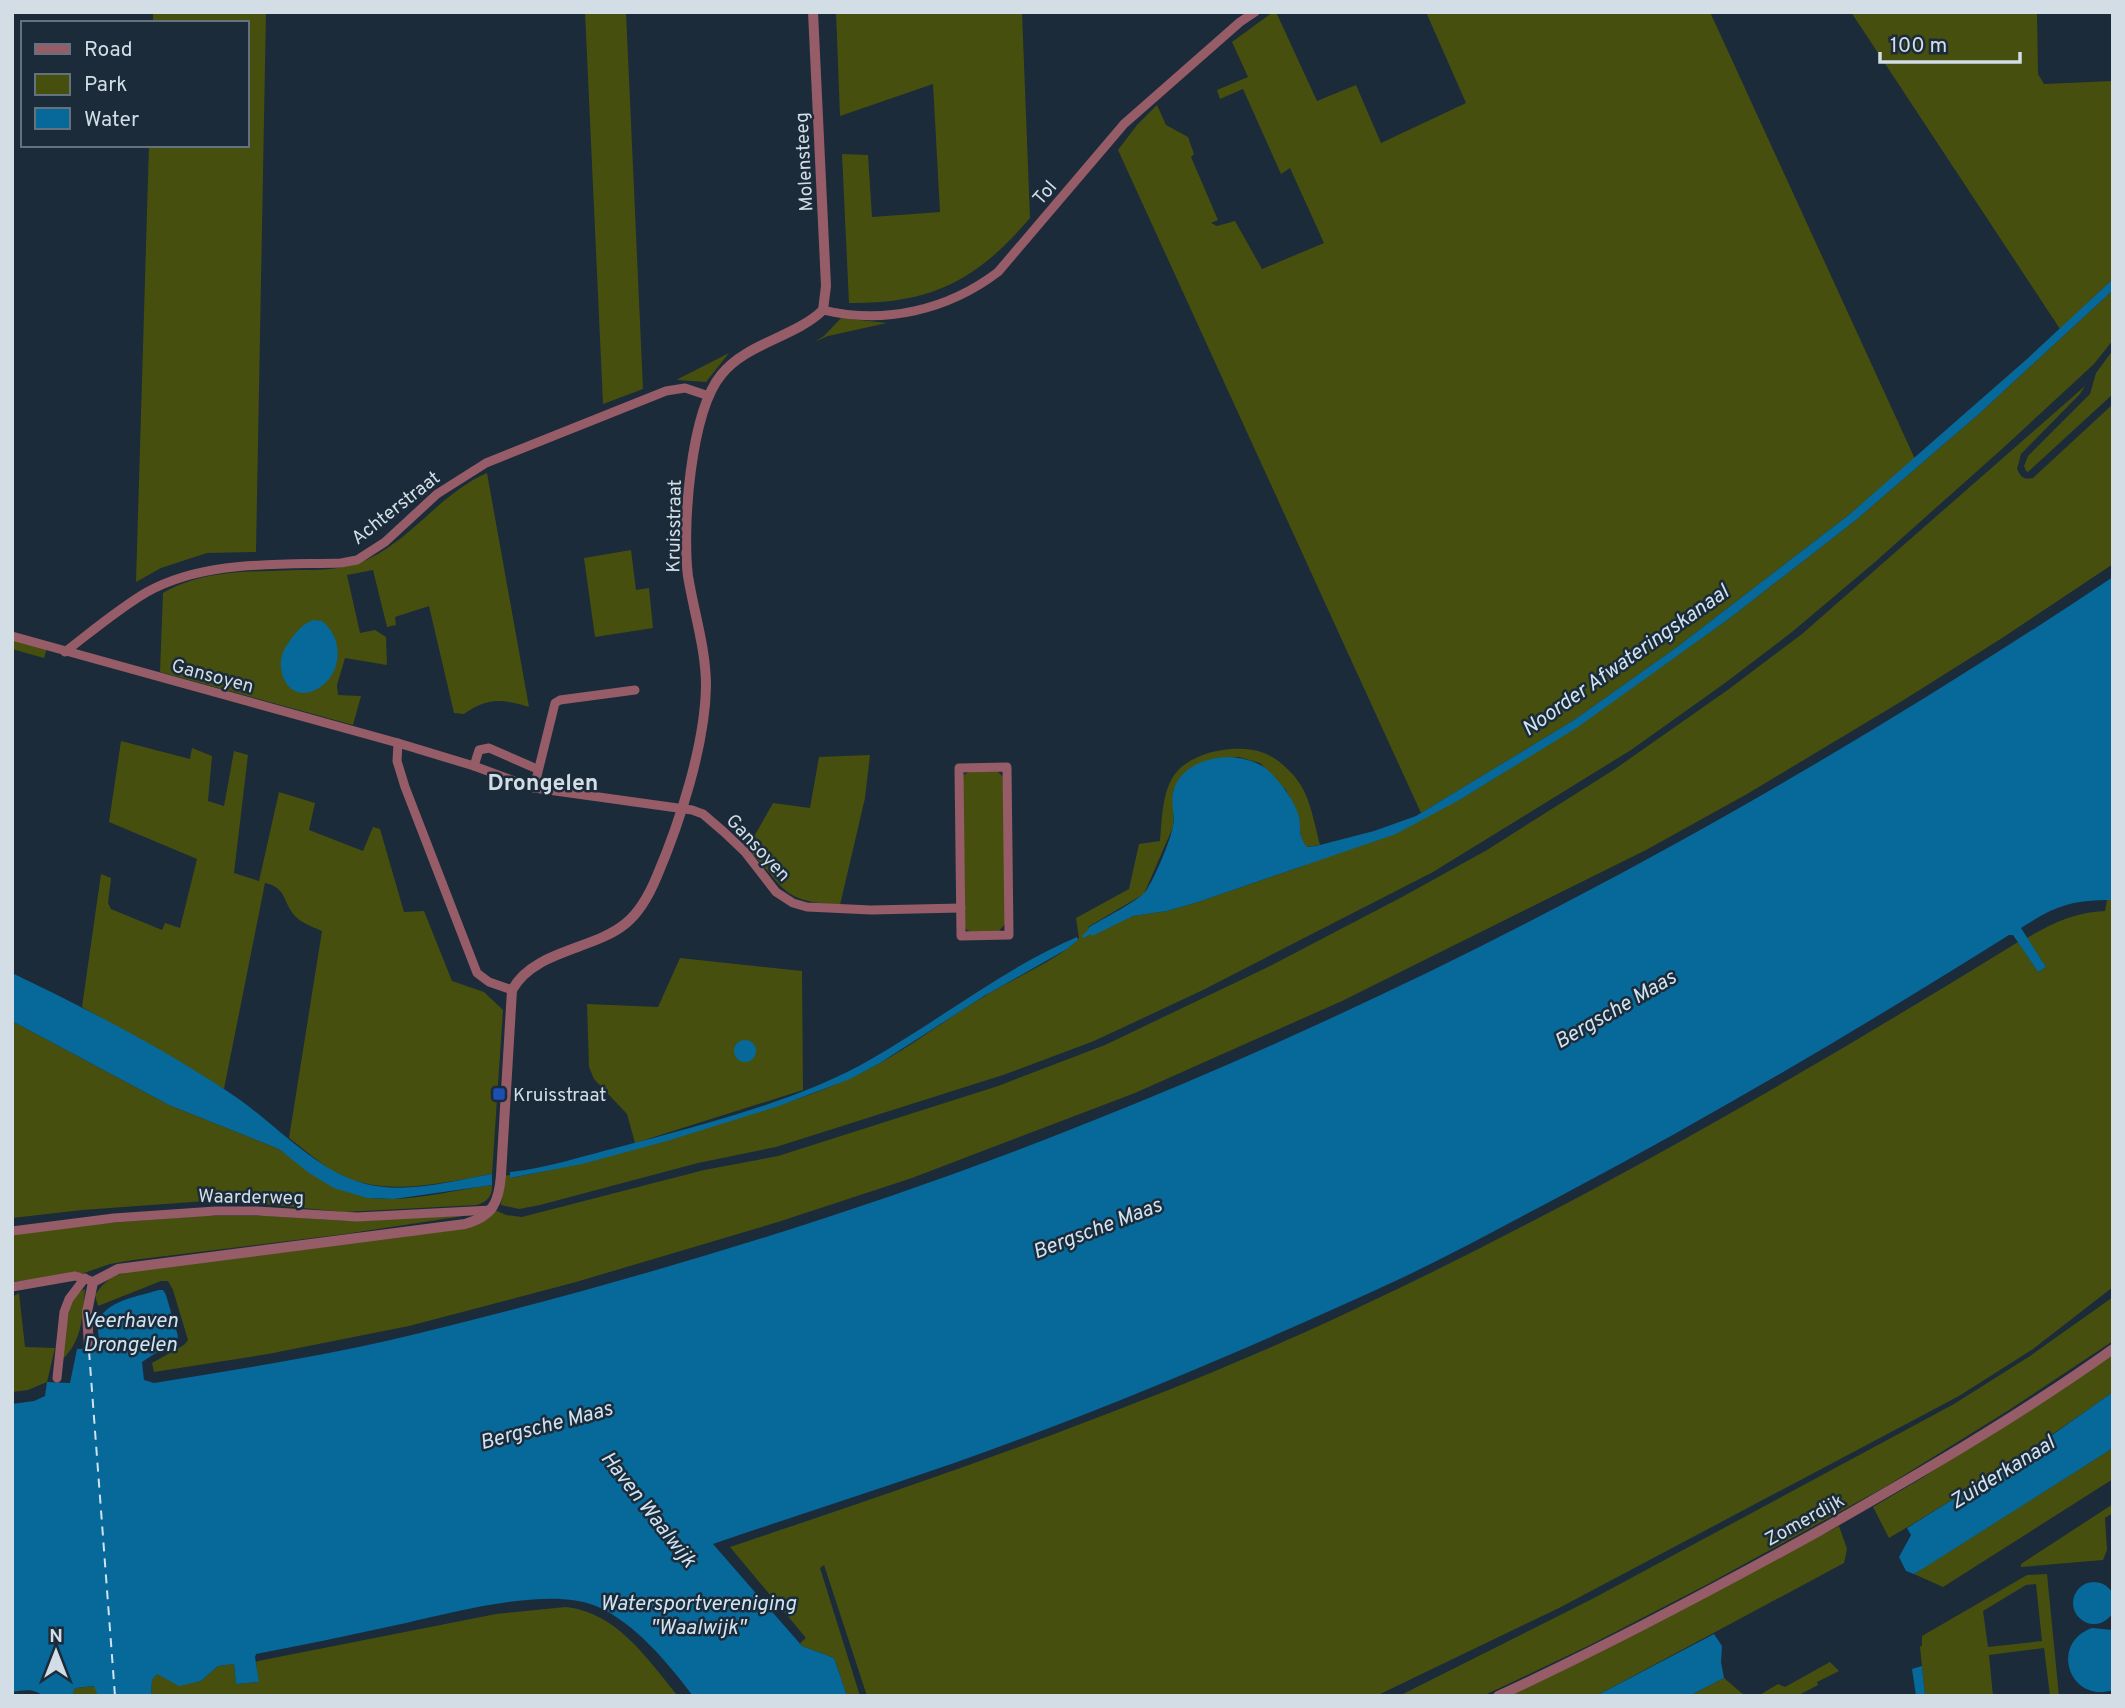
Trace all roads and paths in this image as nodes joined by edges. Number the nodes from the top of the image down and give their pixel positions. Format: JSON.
{"nodes":[{"id":1,"x":813,"y":12,"type":"edge"},
{"id":2,"x":1255,"y":12,"type":"edge"},
{"id":3,"x":823,"y":310,"type":"junction"},
{"id":4,"x":709,"y":396,"type":"junction"},
{"id":5,"x":12,"y":636,"type":"edge"},
{"id":6,"x":65,"y":652,"type":"junction"},
{"id":7,"x":635,"y":690,"type":"dead end"},
{"id":8,"x":398,"y":743,"type":"junction"},
{"id":9,"x":474,"y":766,"type":"junction"},
{"id":10,"x":537,"y":769,"type":"junction"},
{"id":11,"x":534,"y":788,"type":"junction"},
{"id":12,"x":682,"y":808,"type":"junction"},
{"id":13,"x":961,"y":908,"type":"junction"},
{"id":14,"x":512,"y":990,"type":"junction"},
{"id":15,"x":491,"y":1210,"type":"junction"},
{"id":16,"x":12,"y":1231,"type":"edge"},
{"id":17,"x":89,"y":1280,"type":"junction"},
{"id":18,"x":12,"y":1287,"type":"edge"},
{"id":19,"x":89,"y":1348,"type":"dead end"},
{"id":20,"x":2113,"y":1349,"type":"edge"},
{"id":21,"x":57,"y":1378,"type":"dead end"},
{"id":22,"x":1498,"y":1696,"type":"edge"}],
"edges":[{"from":1,"to":3,"type":"street","name":"Molensteeg"},
{"from":2,"to":3,"type":"street","name":"Tol"},
{"from":3,"to":4,"type":"street","name":"Kruisstraat"},
{"from":4,"to":6,"type":"street","name":"Achterstraat"},
{"from":4,"to":12,"type":"street","name":"Kruisstraat"},
{"from":5,"to":6,"type":"street","name":"Gansoyen"},
{"from":6,"to":8,"type":"street","name":"Gansoyen"},
{"from":7,"to":10,"type":"street"},
{"from":8,"to":9,"type":"street","name":"Gansoyen"},
{"from":8,"to":14,"type":"street"},
{"from":9,"to":10,"type":"street"},
{"from":9,"to":11,"type":"street","name":"Gansoyen"},
{"from":10,"to":11,"type":"street"},
{"from":11,"to":12,"type":"street","name":"Gansoyen"},
{"from":12,"to":13,"type":"street","name":"Gansoyen"},
{"from":12,"to":14,"type":"street","name":"Kruisstraat"},
{"from":13,"to":13,"type":"street"},
{"from":14,"to":15,"type":"street"},
{"from":15,"to":16,"type":"street","name":"Waarderweg"},
{"from":15,"to":17,"type":"street"},
{"from":17,"to":18,"type":"street"},
{"from":17,"to":19,"type":"street"},
{"from":17,"to":21,"type":"street"},
{"from":20,"to":22,"type":"street","name":"Zomerdijk"}]}
